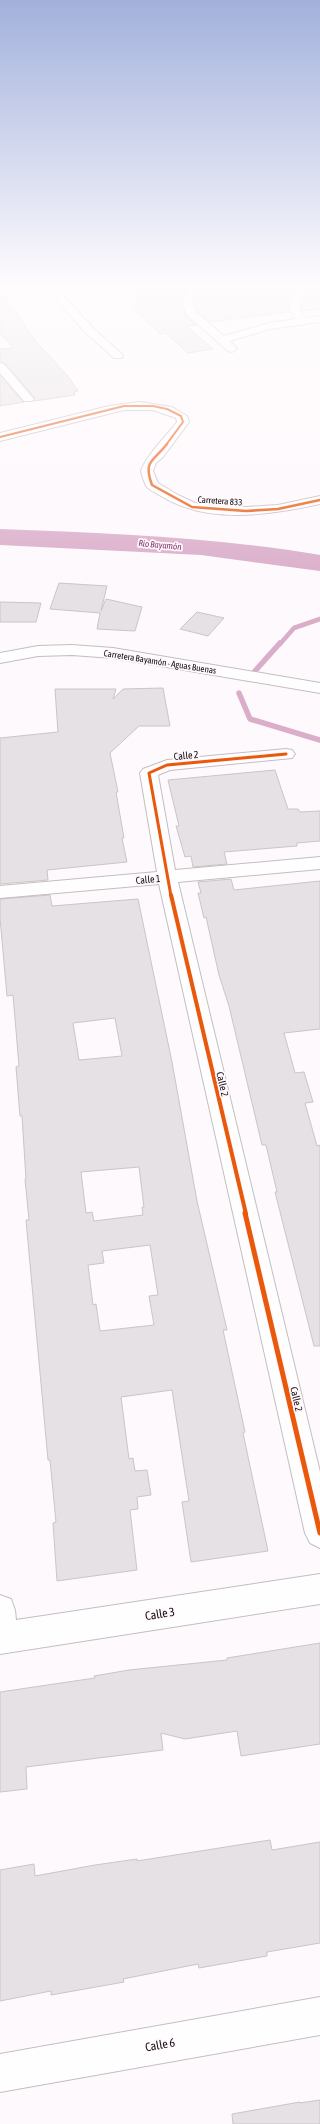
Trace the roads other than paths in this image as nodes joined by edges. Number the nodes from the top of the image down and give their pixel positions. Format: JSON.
{"nodes":[{"id":1,"x":17,"y":386,"type":"edge"},
{"id":2,"x":28,"y":399,"type":"dead end"},
{"id":3,"x":0,"y":437,"type":"edge"},
{"id":4,"x":320,"y":500,"type":"edge"},
{"id":5,"x":0,"y":658,"type":"edge"},
{"id":6,"x":320,"y":688,"type":"edge"},
{"id":7,"x":286,"y":754,"type":"dead end"},
{"id":8,"x":320,"y":863,"type":"edge"},
{"id":9,"x":167,"y":877,"type":"junction"},
{"id":10,"x":0,"y":892,"type":"edge"},
{"id":11,"x":320,"y":1533,"type":"edge"},
{"id":12,"x":320,"y":1589,"type":"edge"},
{"id":13,"x":1,"y":1629,"type":"edge"},
{"id":14,"x":320,"y":2016,"type":"edge"},
{"id":15,"x":0,"y":2073,"type":"edge"}],
"edges":[{"from":1,"to":2,"type":"street"},
{"from":3,"to":4,"type":"street","name":"Carretera 833"},
{"from":5,"to":6,"type":"street","name":"Carretera Bayamón - Aguas Buenas"},
{"from":7,"to":9,"type":"street","name":"Calle 2"},
{"from":8,"to":9,"type":"street","name":"Calle 1"},
{"from":9,"to":10,"type":"street","name":"Calle 1"},
{"from":9,"to":11,"type":"street","name":"Calle 2"},
{"from":12,"to":13,"type":"street","name":"Calle 3"},
{"from":14,"to":15,"type":"street","name":"Calle 6"}]}
